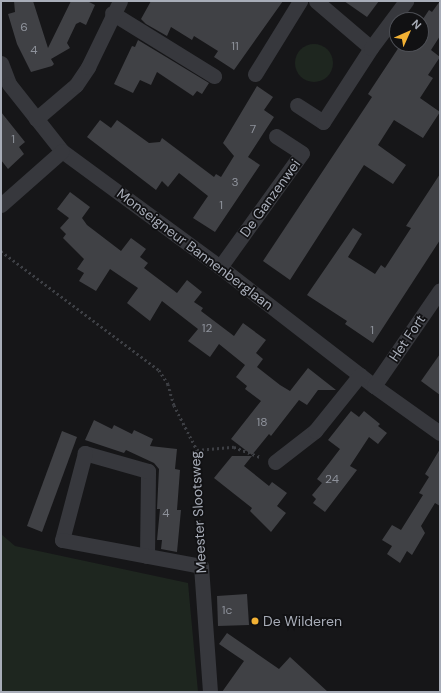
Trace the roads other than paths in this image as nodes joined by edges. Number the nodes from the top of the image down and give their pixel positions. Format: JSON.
{"nodes":[{"id":1,"x":300,"y":1,"type":"edge"},
{"id":2,"x":316,"y":1,"type":"edge"},
{"id":3,"x":406,"y":1,"type":"edge"},
{"id":4,"x":116,"y":7,"type":"edge"},
{"id":5,"x":371,"y":48,"type":"junction"},
{"id":6,"x":1,"y":63,"type":"edge"},
{"id":7,"x":255,"y":74,"type":"dead end"},
{"id":8,"x":214,"y":76,"type":"dead end"},
{"id":9,"x":297,"y":106,"type":"dead end"},
{"id":10,"x":36,"y":118,"type":"junction"},
{"id":11,"x":276,"y":136,"type":"dead end"},
{"id":12,"x":62,"y":151,"type":"junction"},
{"id":13,"x":1,"y":205,"type":"edge"},
{"id":14,"x":220,"y":267,"type":"junction"},
{"id":15,"x":440,"y":290,"type":"edge"},
{"id":16,"x":360,"y":375,"type":"junction"},
{"id":17,"x":374,"y":386,"type":"junction"},
{"id":18,"x":440,"y":433,"type":"edge"},
{"id":19,"x":275,"y":462,"type":"road end"},
{"id":20,"x":147,"y":556,"type":"junction"},
{"id":21,"x":210,"y":692,"type":"edge"}],
"edges":[{"from":1,"to":7,"type":"street"},
{"from":2,"to":5,"type":"street"},
{"from":3,"to":5,"type":"street"},
{"from":4,"to":8,"type":"street"},
{"from":4,"to":10,"type":"street"},
{"from":5,"to":9,"type":"street"},
{"from":6,"to":10,"type":"street","name":"Monseigneur Bannenberglaan"},
{"from":10,"to":12,"type":"street","name":"Monseigneur Bannenberglaan"},
{"from":11,"to":14,"type":"street","name":"De Ganzenwei"},
{"from":12,"to":13,"type":"street"},
{"from":12,"to":14,"type":"street","name":"Monseigneur Bannenberglaan"},
{"from":14,"to":16,"type":"street","name":"Monseigneur Bannenberglaan"},
{"from":15,"to":17,"type":"street","name":"Het Fort"},
{"from":16,"to":17,"type":"street","name":"Monseigneur Bannenberglaan"},
{"from":16,"to":19,"type":"street"},
{"from":17,"to":18,"type":"street","name":"Monseigneur Bannenberglaan"},
{"from":20,"to":20,"type":"street"},
{"from":20,"to":21,"type":"street","name":"Meester Slootsweg"}]}
